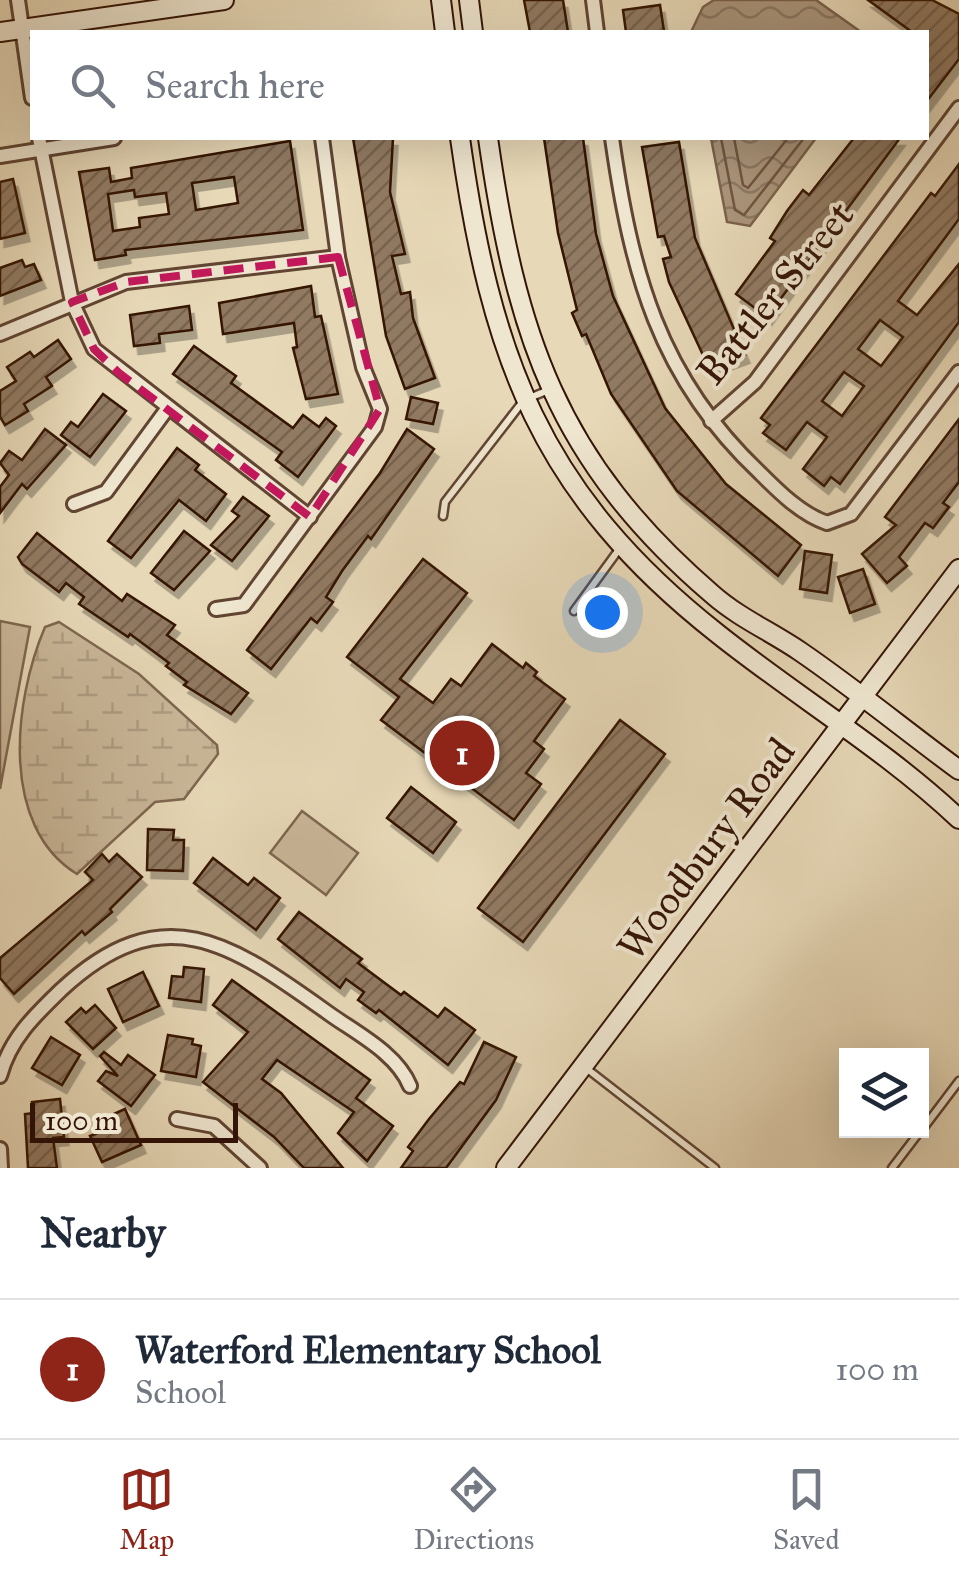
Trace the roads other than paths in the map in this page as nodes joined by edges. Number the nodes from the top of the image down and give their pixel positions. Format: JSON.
{"nodes":[{"id":1,"x":18,"y":0,"type":"edge"},
{"id":2,"x":224,"y":0,"type":"edge"},
{"id":3,"x":441,"y":0,"type":"edge"},
{"id":4,"x":469,"y":0,"type":"edge"},
{"id":5,"x":593,"y":0,"type":"edge"},
{"id":6,"x":22,"y":28,"type":"junction"},
{"id":7,"x":446,"y":30,"type":"edge"},
{"id":8,"x":473,"y":30,"type":"edge"},
{"id":9,"x":598,"y":30,"type":"edge"},
{"id":10,"x":0,"y":32,"type":"edge"},
{"id":11,"x":30,"y":84,"type":"edge"},
{"id":12,"x":959,"y":108,"type":"edge"},
{"id":13,"x":77,"y":140,"type":"edge"},
{"id":14,"x":322,"y":140,"type":"edge"},
{"id":15,"x":460,"y":140,"type":"edge"},
{"id":16,"x":488,"y":140,"type":"edge"},
{"id":17,"x":612,"y":140,"type":"edge"},
{"id":18,"x":40,"y":142,"type":"edge"},
{"id":19,"x":0,"y":156,"type":"edge"},
{"id":20,"x":338,"y":257,"type":"junction"},
{"id":21,"x":72,"y":302,"type":"junction"},
{"id":22,"x":0,"y":334,"type":"edge"},
{"id":23,"x":959,"y":372,"type":"edge"},
{"id":24,"x":550,"y":389,"type":"junction"},
{"id":25,"x":524,"y":400,"type":"junction"},
{"id":26,"x":167,"y":410,"type":"junction"},
{"id":27,"x":711,"y":421,"type":"junction"},
{"id":28,"x":74,"y":504,"type":"dead end"},
{"id":29,"x":443,"y":516,"type":"dead end"},
{"id":30,"x":310,"y":518,"type":"junction"},
{"id":31,"x":620,"y":548,"type":"junction"},
{"id":32,"x":959,"y":569,"type":"edge"},
{"id":33,"x":216,"y":609,"type":"dead end"},
{"id":34,"x":574,"y":611,"type":"dead end"},
{"id":35,"x":864,"y":699,"type":"junction"},
{"id":36,"x":842,"y":728,"type":"junction"},
{"id":37,"x":959,"y":770,"type":"edge"},
{"id":38,"x":959,"y":819,"type":"edge"},
{"id":39,"x":4,"y":1051,"type":"edge"},
{"id":40,"x":585,"y":1067,"type":"junction"},
{"id":41,"x":0,"y":1076,"type":"edge"},
{"id":42,"x":959,"y":1080,"type":"edge"},
{"id":43,"x":410,"y":1086,"type":"dead end"},
{"id":44,"x":177,"y":1119,"type":"dead end"},
{"id":45,"x":929,"y":1119,"type":"edge"},
{"id":46,"x":915,"y":1138,"type":"edge"},
{"id":47,"x":0,"y":1149,"type":"edge"},
{"id":48,"x":2,"y":1168,"type":"edge"},
{"id":49,"x":260,"y":1168,"type":"edge"},
{"id":50,"x":506,"y":1168,"type":"edge"},
{"id":51,"x":715,"y":1168,"type":"edge"},
{"id":52,"x":892,"y":1168,"type":"edge"}],
"edges":[{"from":1,"to":6,"type":"street"},
{"from":2,"to":6,"type":"street"},
{"from":3,"to":7,"type":"street"},
{"from":4,"to":8,"type":"street"},
{"from":5,"to":9,"type":"street"},
{"from":6,"to":10,"type":"street"},
{"from":6,"to":11,"type":"street"},
{"from":12,"to":27,"type":"street","name":"Battler Street"},
{"from":13,"to":18,"type":"street"},
{"from":14,"to":20,"type":"street"},
{"from":15,"to":25,"type":"street"},
{"from":16,"to":24,"type":"street"},
{"from":17,"to":27,"type":"street"},
{"from":18,"to":19,"type":"street"},
{"from":18,"to":21,"type":"street"},
{"from":20,"to":21,"type":"street"},
{"from":20,"to":30,"type":"street"},
{"from":21,"to":22,"type":"street"},
{"from":21,"to":26,"type":"street"},
{"from":23,"to":27,"type":"street"},
{"from":24,"to":25,"type":"lane"},
{"from":24,"to":35,"type":"street"},
{"from":25,"to":29,"type":"lane"},
{"from":25,"to":31,"type":"street"},
{"from":26,"to":28,"type":"street"},
{"from":26,"to":30,"type":"street"},
{"from":30,"to":33,"type":"street"},
{"from":31,"to":34,"type":"lane"},
{"from":31,"to":36,"type":"street"},
{"from":32,"to":35,"type":"street","name":"Woodbury Road"},
{"from":35,"to":36,"type":"street","name":"Woodbury Road"},
{"from":35,"to":37,"type":"street"},
{"from":36,"to":38,"type":"street"},
{"from":36,"to":40,"type":"street","name":"Woodbury Road"},
{"from":39,"to":41,"type":"street"},
{"from":39,"to":43,"type":"street"},
{"from":40,"to":50,"type":"street","name":"Woodbury Road"},
{"from":40,"to":51,"type":"lane"},
{"from":42,"to":45,"type":"lane"},
{"from":44,"to":49,"type":"street"},
{"from":46,"to":52,"type":"lane"},
{"from":47,"to":48,"type":"street"}]}
